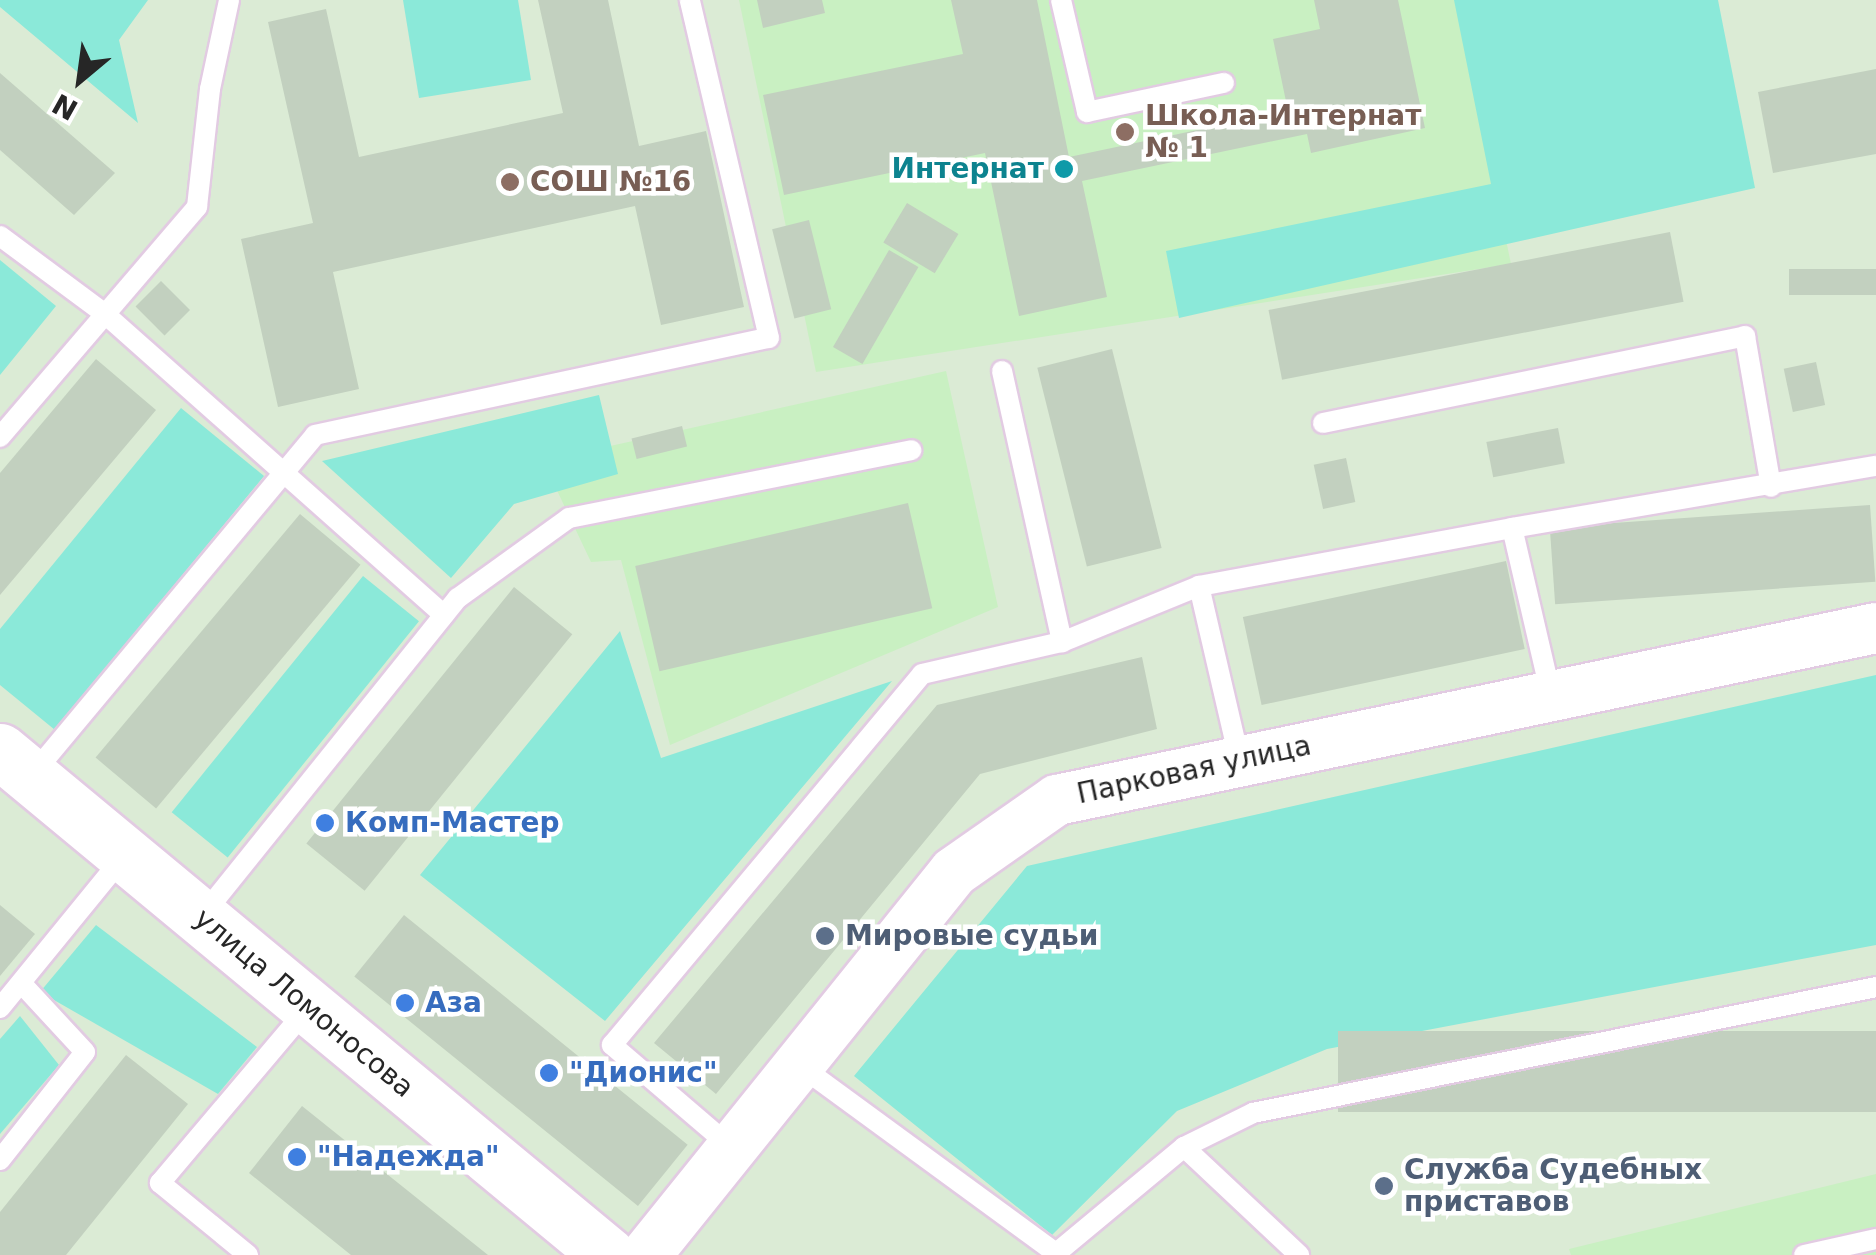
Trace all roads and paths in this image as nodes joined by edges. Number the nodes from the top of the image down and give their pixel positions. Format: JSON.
{"nodes":[{"id":1,"x":228,"y":0,"type":"edge"},
{"id":2,"x":690,"y":0,"type":"edge"},
{"id":3,"x":1060,"y":0,"type":"edge"},
{"id":4,"x":1224,"y":83,"type":"dead end"},
{"id":5,"x":0,"y":236,"type":"edge"},
{"id":6,"x":105,"y":314,"type":"junction"},
{"id":7,"x":1002,"y":371,"type":"dead end"},
{"id":8,"x":1324,"y":422,"type":"dead end"},
{"id":9,"x":0,"y":437,"type":"edge"},
{"id":10,"x":911,"y":450,"type":"dead end"},
{"id":11,"x":1876,"y":466,"type":"edge"},
{"id":12,"x":281,"y":476,"type":"junction"},
{"id":13,"x":1771,"y":488,"type":"junction"},
{"id":14,"x":1512,"y":528,"type":"junction"},
{"id":15,"x":1200,"y":586,"type":"junction"},
{"id":16,"x":444,"y":615,"type":"junction"},
{"id":17,"x":1876,"y":628,"type":"edge"},
{"id":18,"x":1062,"y":642,"type":"junction"},
{"id":19,"x":1551,"y":694,"type":"junction"},
{"id":20,"x":1239,"y":758,"type":"junction"},
{"id":21,"x":15,"y":764,"type":"edge"},
{"id":22,"x":125,"y":855,"type":"junction"},
{"id":23,"x":201,"y":918,"type":"junction"},
{"id":24,"x":21,"y":983,"type":"junction"},
{"id":25,"x":1876,"y":987,"type":"edge"},
{"id":26,"x":309,"y":1007,"type":"junction"},
{"id":27,"x":0,"y":1008,"type":"edge"},
{"id":28,"x":799,"y":1065,"type":"junction"},
{"id":29,"x":1184,"y":1147,"type":"junction"},
{"id":30,"x":732,"y":1148,"type":"junction"},
{"id":31,"x":0,"y":1160,"type":"edge"},
{"id":32,"x":1876,"y":1239,"type":"edge"},
{"id":33,"x":1055,"y":1254,"type":"edge"},
{"id":34,"x":248,"y":1255,"type":"edge"},
{"id":35,"x":608,"y":1255,"type":"edge"},
{"id":36,"x":646,"y":1255,"type":"edge"},
{"id":37,"x":1298,"y":1255,"type":"edge"},
{"id":38,"x":1804,"y":1255,"type":"edge"}],
"edges":[{"from":1,"to":6,"type":"lane"},
{"from":2,"to":12,"type":"lane"},
{"from":3,"to":4,"type":"lane"},
{"from":5,"to":6,"type":"lane"},
{"from":6,"to":9,"type":"lane"},
{"from":6,"to":12,"type":"lane"},
{"from":7,"to":18,"type":"lane"},
{"from":8,"to":13,"type":"lane"},
{"from":10,"to":16,"type":"lane"},
{"from":11,"to":13,"type":"lane"},
{"from":12,"to":16,"type":"lane"},
{"from":12,"to":21,"type":"lane"},
{"from":13,"to":14,"type":"lane"},
{"from":14,"to":15,"type":"lane"},
{"from":14,"to":19,"type":"lane"},
{"from":15,"to":18,"type":"lane"},
{"from":15,"to":20,"type":"lane"},
{"from":16,"to":23,"type":"lane"},
{"from":17,"to":19,"type":"street","name":"Парковая улица"},
{"from":18,"to":30,"type":"lane"},
{"from":19,"to":20,"type":"street","name":"Парковая улица"},
{"from":20,"to":28,"type":"street","name":"Парковая улица"},
{"from":21,"to":22,"type":"main road","name":"улица Ломоносова"},
{"from":22,"to":23,"type":"main road","name":"улица Ломоносова"},
{"from":22,"to":24,"type":"lane"},
{"from":23,"to":26,"type":"main road","name":"улица Ломоносова"},
{"from":24,"to":27,"type":"lane"},
{"from":24,"to":31,"type":"lane"},
{"from":25,"to":29,"type":"lane"},
{"from":26,"to":34,"type":"lane"},
{"from":26,"to":35,"type":"main road","name":"улица Ломоносова"},
{"from":28,"to":30,"type":"street","name":"Парковая улица"},
{"from":28,"to":33,"type":"lane"},
{"from":29,"to":33,"type":"lane"},
{"from":29,"to":37,"type":"lane"},
{"from":30,"to":36,"type":"street","name":"Парковая улица"},
{"from":32,"to":38,"type":"lane"}]}
